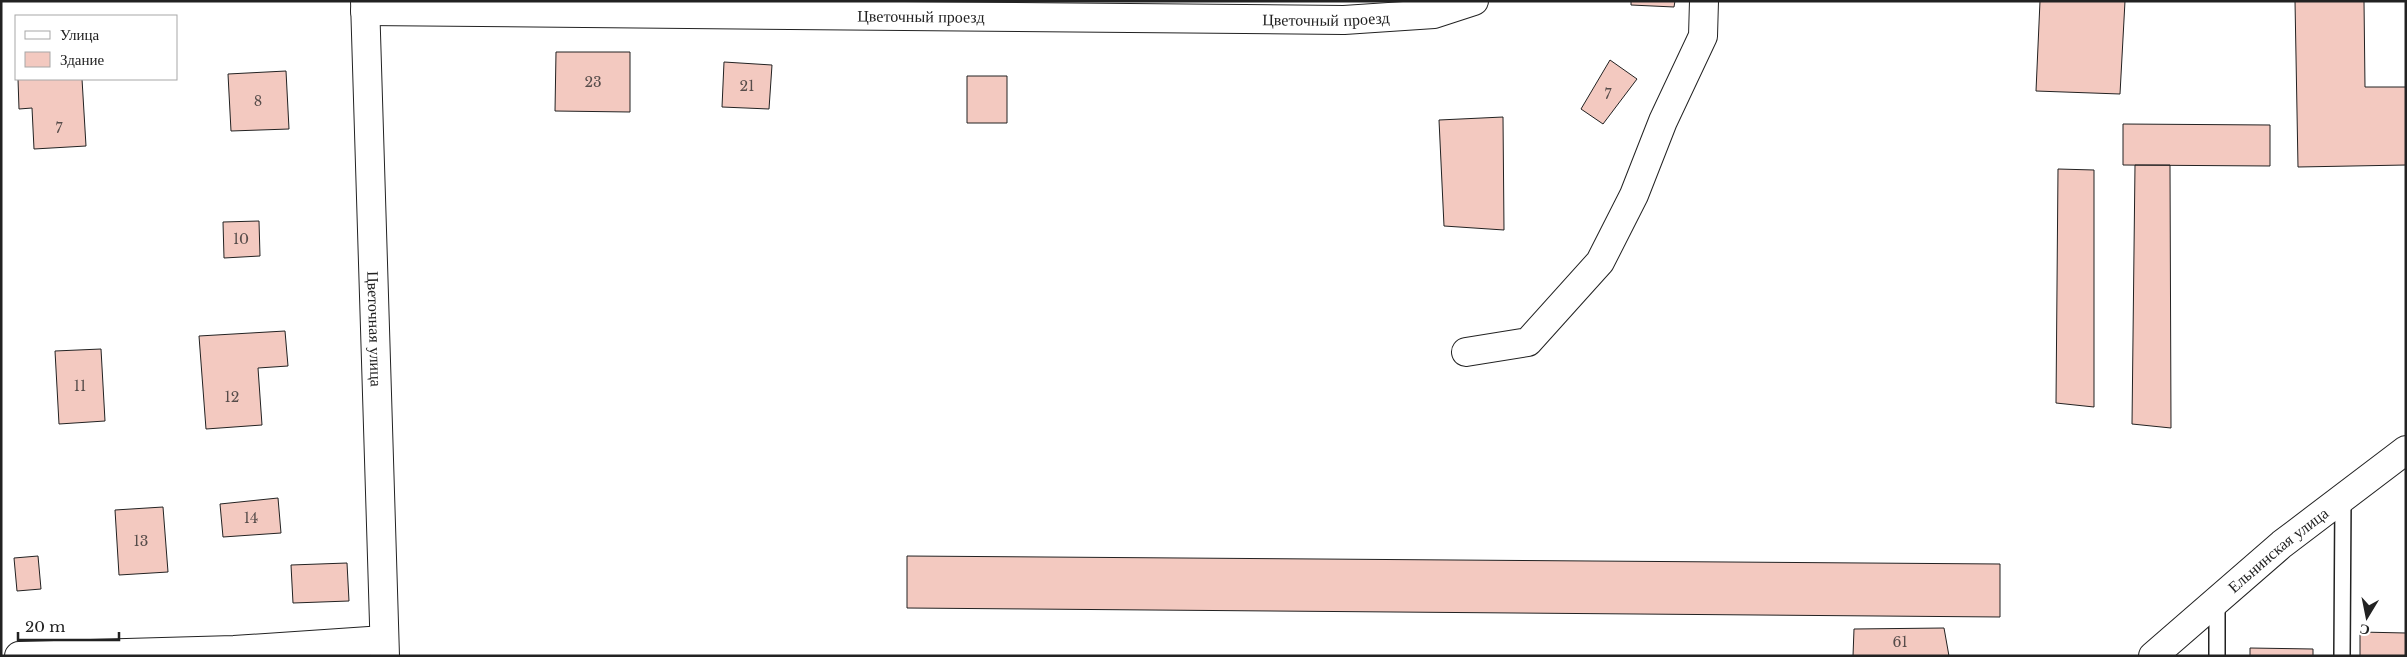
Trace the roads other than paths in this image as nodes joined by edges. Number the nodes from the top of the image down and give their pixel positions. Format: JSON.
{"nodes":[{"id":1,"x":1474,"y":1,"type":"edge"},
{"id":2,"x":1704,"y":1,"type":"edge"},
{"id":3,"x":365,"y":6,"type":"edge"},
{"id":4,"x":1466,"y":352,"type":"dead end"},
{"id":5,"x":2406,"y":450,"type":"edge"},
{"id":6,"x":2343,"y":498,"type":"junction"},
{"id":7,"x":2216,"y":600,"type":"junction"},
{"id":8,"x":384,"y":648,"type":"edge"},
{"id":9,"x":19,"y":656,"type":"edge"},
{"id":10,"x":2153,"y":656,"type":"edge"},
{"id":11,"x":2216,"y":656,"type":"edge"},
{"id":12,"x":2342,"y":656,"type":"edge"}],
"edges":[{"from":1,"to":3,"type":"street","name":"Цветочный проезд"},
{"from":2,"to":4,"type":"street"},
{"from":3,"to":8,"type":"street","name":"Цветочная улица"},
{"from":5,"to":6,"type":"street","name":"Ельнинская улица"},
{"from":6,"to":7,"type":"street","name":"Ельнинская улица"},
{"from":6,"to":12,"type":"lane"},
{"from":7,"to":10,"type":"street","name":"Ельнинская улица"},
{"from":7,"to":11,"type":"lane"},
{"from":8,"to":9,"type":"street"}]}
